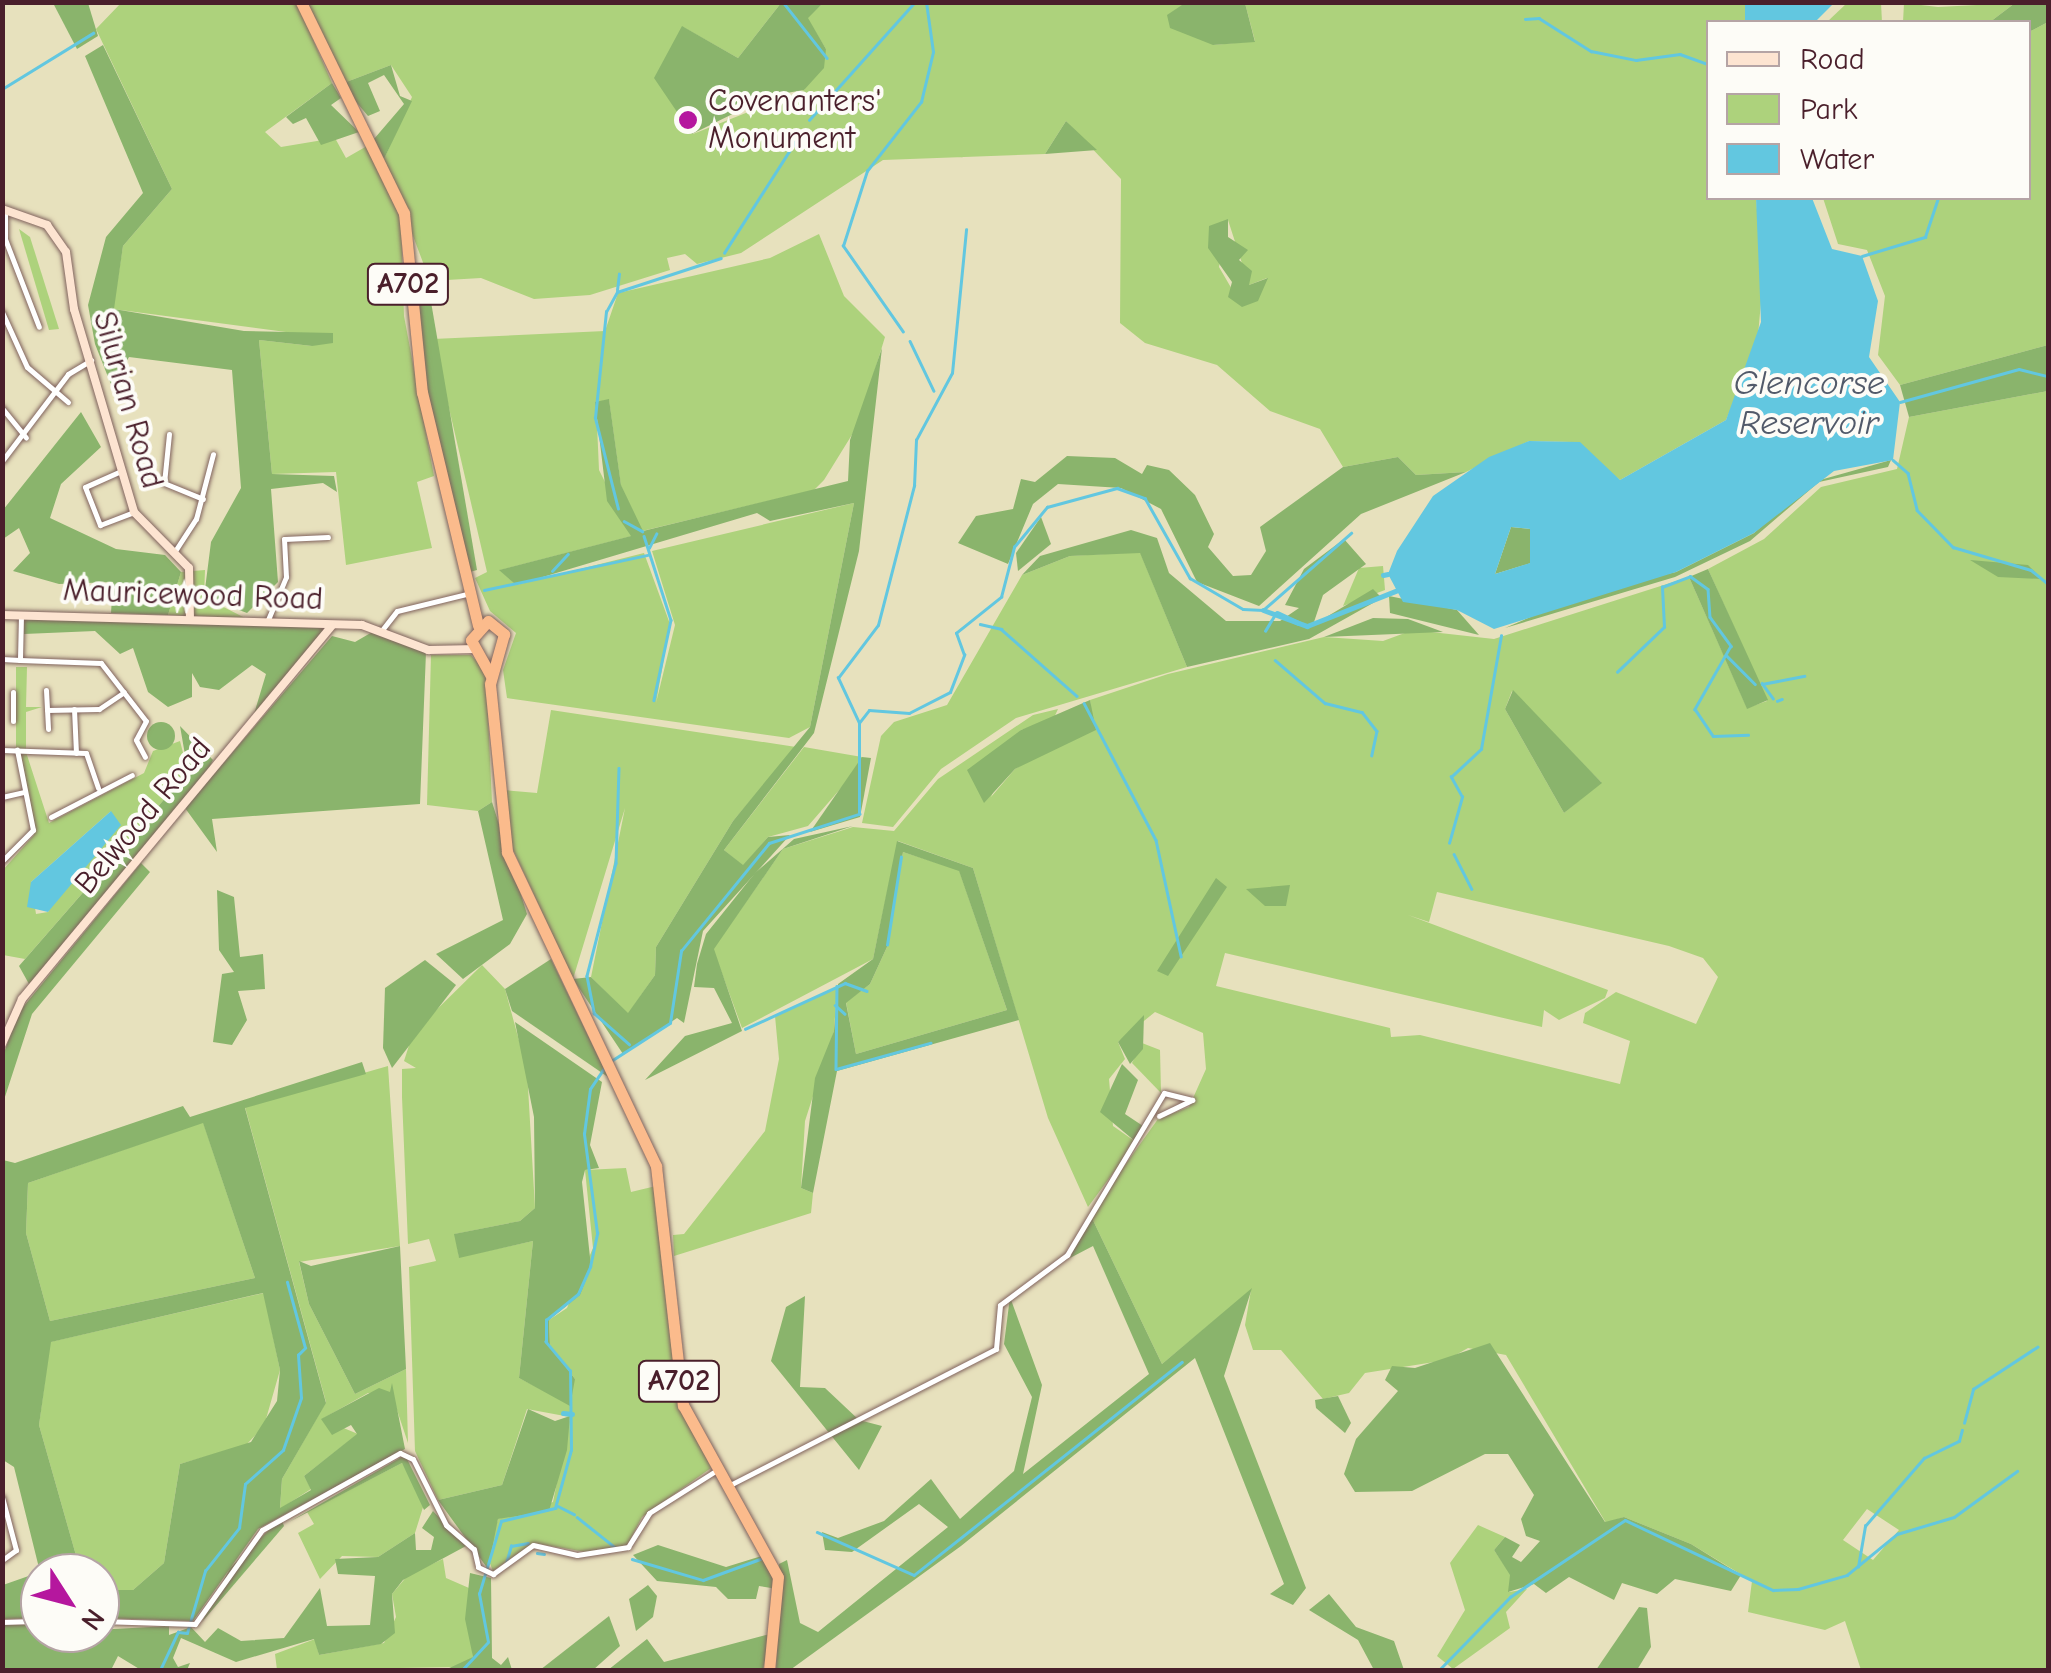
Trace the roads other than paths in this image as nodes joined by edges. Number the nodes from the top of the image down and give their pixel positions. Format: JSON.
{"nodes":[{"id":1,"x":302,"y":2,"type":"edge"},
{"id":2,"x":4,"y":209,"type":"edge"},
{"id":3,"x":2,"y":312,"type":"edge"},
{"id":4,"x":39,"y":328,"type":"dead end"},
{"id":5,"x":91,"y":360,"type":"junction"},
{"id":6,"x":54,"y":395,"type":"junction"},
{"id":7,"x":68,"y":402,"type":"dead end"},
{"id":8,"x":2,"y":408,"type":"edge"},
{"id":9,"x":169,"y":434,"type":"dead end"},
{"id":10,"x":26,"y":438,"type":"junction"},
{"id":11,"x":214,"y":454,"type":"dead end"},
{"id":12,"x":2,"y":461,"type":"edge"},
{"id":13,"x":122,"y":470,"type":"junction"},
{"id":14,"x":203,"y":499,"type":"junction"},
{"id":15,"x":134,"y":512,"type":"junction"},
{"id":16,"x":150,"y":517,"type":"dead end"},
{"id":17,"x":140,"y":522,"type":"junction"},
{"id":18,"x":328,"y":537,"type":"dead end"},
{"id":19,"x":174,"y":551,"type":"junction"},
{"id":20,"x":466,"y":594,"type":"dead end"},
{"id":21,"x":21,"y":614,"type":"junction"},
{"id":22,"x":2,"y":615,"type":"edge"},
{"id":23,"x":190,"y":620,"type":"junction"},
{"id":24,"x":267,"y":622,"type":"junction"},
{"id":25,"x":332,"y":626,"type":"junction"},
{"id":26,"x":479,"y":627,"type":"junction"},
{"id":27,"x":382,"y":630,"type":"junction"},
{"id":28,"x":500,"y":649,"type":"junction"},
{"id":29,"x":451,"y":650,"type":"junction"},
{"id":30,"x":479,"y":651,"type":"junction"},
{"id":31,"x":2,"y":659,"type":"edge"},
{"id":32,"x":20,"y":660,"type":"junction"},
{"id":33,"x":491,"y":676,"type":"junction"},
{"id":34,"x":46,"y":690,"type":"dead end"},
{"id":35,"x":13,"y":692,"type":"dead end"},
{"id":36,"x":124,"y":692,"type":"junction"},
{"id":37,"x":2,"y":706,"type":"edge"},
{"id":38,"x":13,"y":706,"type":"junction"},
{"id":39,"x":74,"y":709,"type":"junction"},
{"id":40,"x":46,"y":710,"type":"junction"},
{"id":41,"x":13,"y":721,"type":"dead end"},
{"id":42,"x":48,"y":729,"type":"dead end"},
{"id":43,"x":2,"y":750,"type":"edge"},
{"id":44,"x":17,"y":750,"type":"junction"},
{"id":45,"x":76,"y":753,"type":"junction"},
{"id":46,"x":145,"y":757,"type":"dead end"},
{"id":47,"x":132,"y":775,"type":"dead end"},
{"id":48,"x":98,"y":788,"type":"junction"},
{"id":49,"x":24,"y":792,"type":"junction"},
{"id":50,"x":2,"y":797,"type":"edge"},
{"id":51,"x":51,"y":817,"type":"dead end"},
{"id":52,"x":2,"y":860,"type":"edge"},
{"id":53,"x":2,"y":1044,"type":"edge"},
{"id":54,"x":1158,"y":1116,"type":"junction"},
{"id":55,"x":716,"y":1470,"type":"junction"},
{"id":56,"x":727,"y":1487,"type":"junction"},
{"id":57,"x":2,"y":1496,"type":"edge"},
{"id":58,"x":2,"y":1560,"type":"edge"},
{"id":59,"x":120,"y":1622,"type":"edge"},
{"id":60,"x":770,"y":1670,"type":"edge"}],
"edges":[{"from":1,"to":26,"type":"highway","number":"A702"},
{"from":2,"to":4,"type":"street"},
{"from":2,"to":5,"type":"street","name":"Silurian Road"},
{"from":3,"to":6,"type":"street"},
{"from":5,"to":6,"type":"street"},
{"from":5,"to":13,"type":"street","name":"Silurian Road"},
{"from":6,"to":7,"type":"street"},
{"from":6,"to":10,"type":"street"},
{"from":8,"to":10,"type":"street"},
{"from":9,"to":14,"type":"street"},
{"from":10,"to":12,"type":"street"},
{"from":11,"to":14,"type":"street"},
{"from":13,"to":15,"type":"street","name":"Silurian Road"},
{"from":13,"to":15,"type":"street"},
{"from":14,"to":19,"type":"street"},
{"from":15,"to":17,"type":"street","name":"Silurian Road"},
{"from":16,"to":17,"type":"street"},
{"from":17,"to":19,"type":"street","name":"Silurian Road"},
{"from":18,"to":24,"type":"street"},
{"from":19,"to":23,"type":"street"},
{"from":20,"to":27,"type":"street"},
{"from":21,"to":22,"type":"street","name":"Mauricewood Road"},
{"from":21,"to":23,"type":"street","name":"Mauricewood Road"},
{"from":21,"to":32,"type":"street"},
{"from":23,"to":24,"type":"street","name":"Mauricewood Road"},
{"from":24,"to":25,"type":"street","name":"Mauricewood Road"},
{"from":25,"to":27,"type":"street","name":"Mauricewood Road"},
{"from":25,"to":53,"type":"street","name":"Belwood Road"},
{"from":26,"to":28,"type":"highway","number":"A702"},
{"from":26,"to":29,"type":"street"},
{"from":26,"to":30,"type":"highway","number":"A702"},
{"from":27,"to":29,"type":"street","name":"Mauricewood Road"},
{"from":28,"to":30,"type":"highway"},
{"from":28,"to":33,"type":"highway","number":"A702"},
{"from":29,"to":30,"type":"street","name":"Mauricewood Road"},
{"from":30,"to":33,"type":"highway","number":"A702"},
{"from":31,"to":32,"type":"street"},
{"from":32,"to":36,"type":"street"},
{"from":33,"to":55,"type":"highway","number":"A702"},
{"from":34,"to":40,"type":"street"},
{"from":35,"to":38,"type":"street"},
{"from":36,"to":39,"type":"street"},
{"from":36,"to":46,"type":"street"},
{"from":37,"to":38,"type":"street"},
{"from":38,"to":41,"type":"street"},
{"from":39,"to":40,"type":"street"},
{"from":39,"to":45,"type":"street"},
{"from":40,"to":42,"type":"street"},
{"from":43,"to":44,"type":"street"},
{"from":44,"to":45,"type":"street"},
{"from":44,"to":49,"type":"street"},
{"from":45,"to":48,"type":"street"},
{"from":47,"to":48,"type":"street"},
{"from":48,"to":51,"type":"street"},
{"from":49,"to":50,"type":"street"},
{"from":49,"to":52,"type":"street"},
{"from":54,"to":54,"type":"street"},
{"from":54,"to":56,"type":"street"},
{"from":55,"to":56,"type":"highway","number":"A702"},
{"from":55,"to":59,"type":"street"},
{"from":56,"to":60,"type":"highway","number":"A702"},
{"from":57,"to":58,"type":"street"}]}
